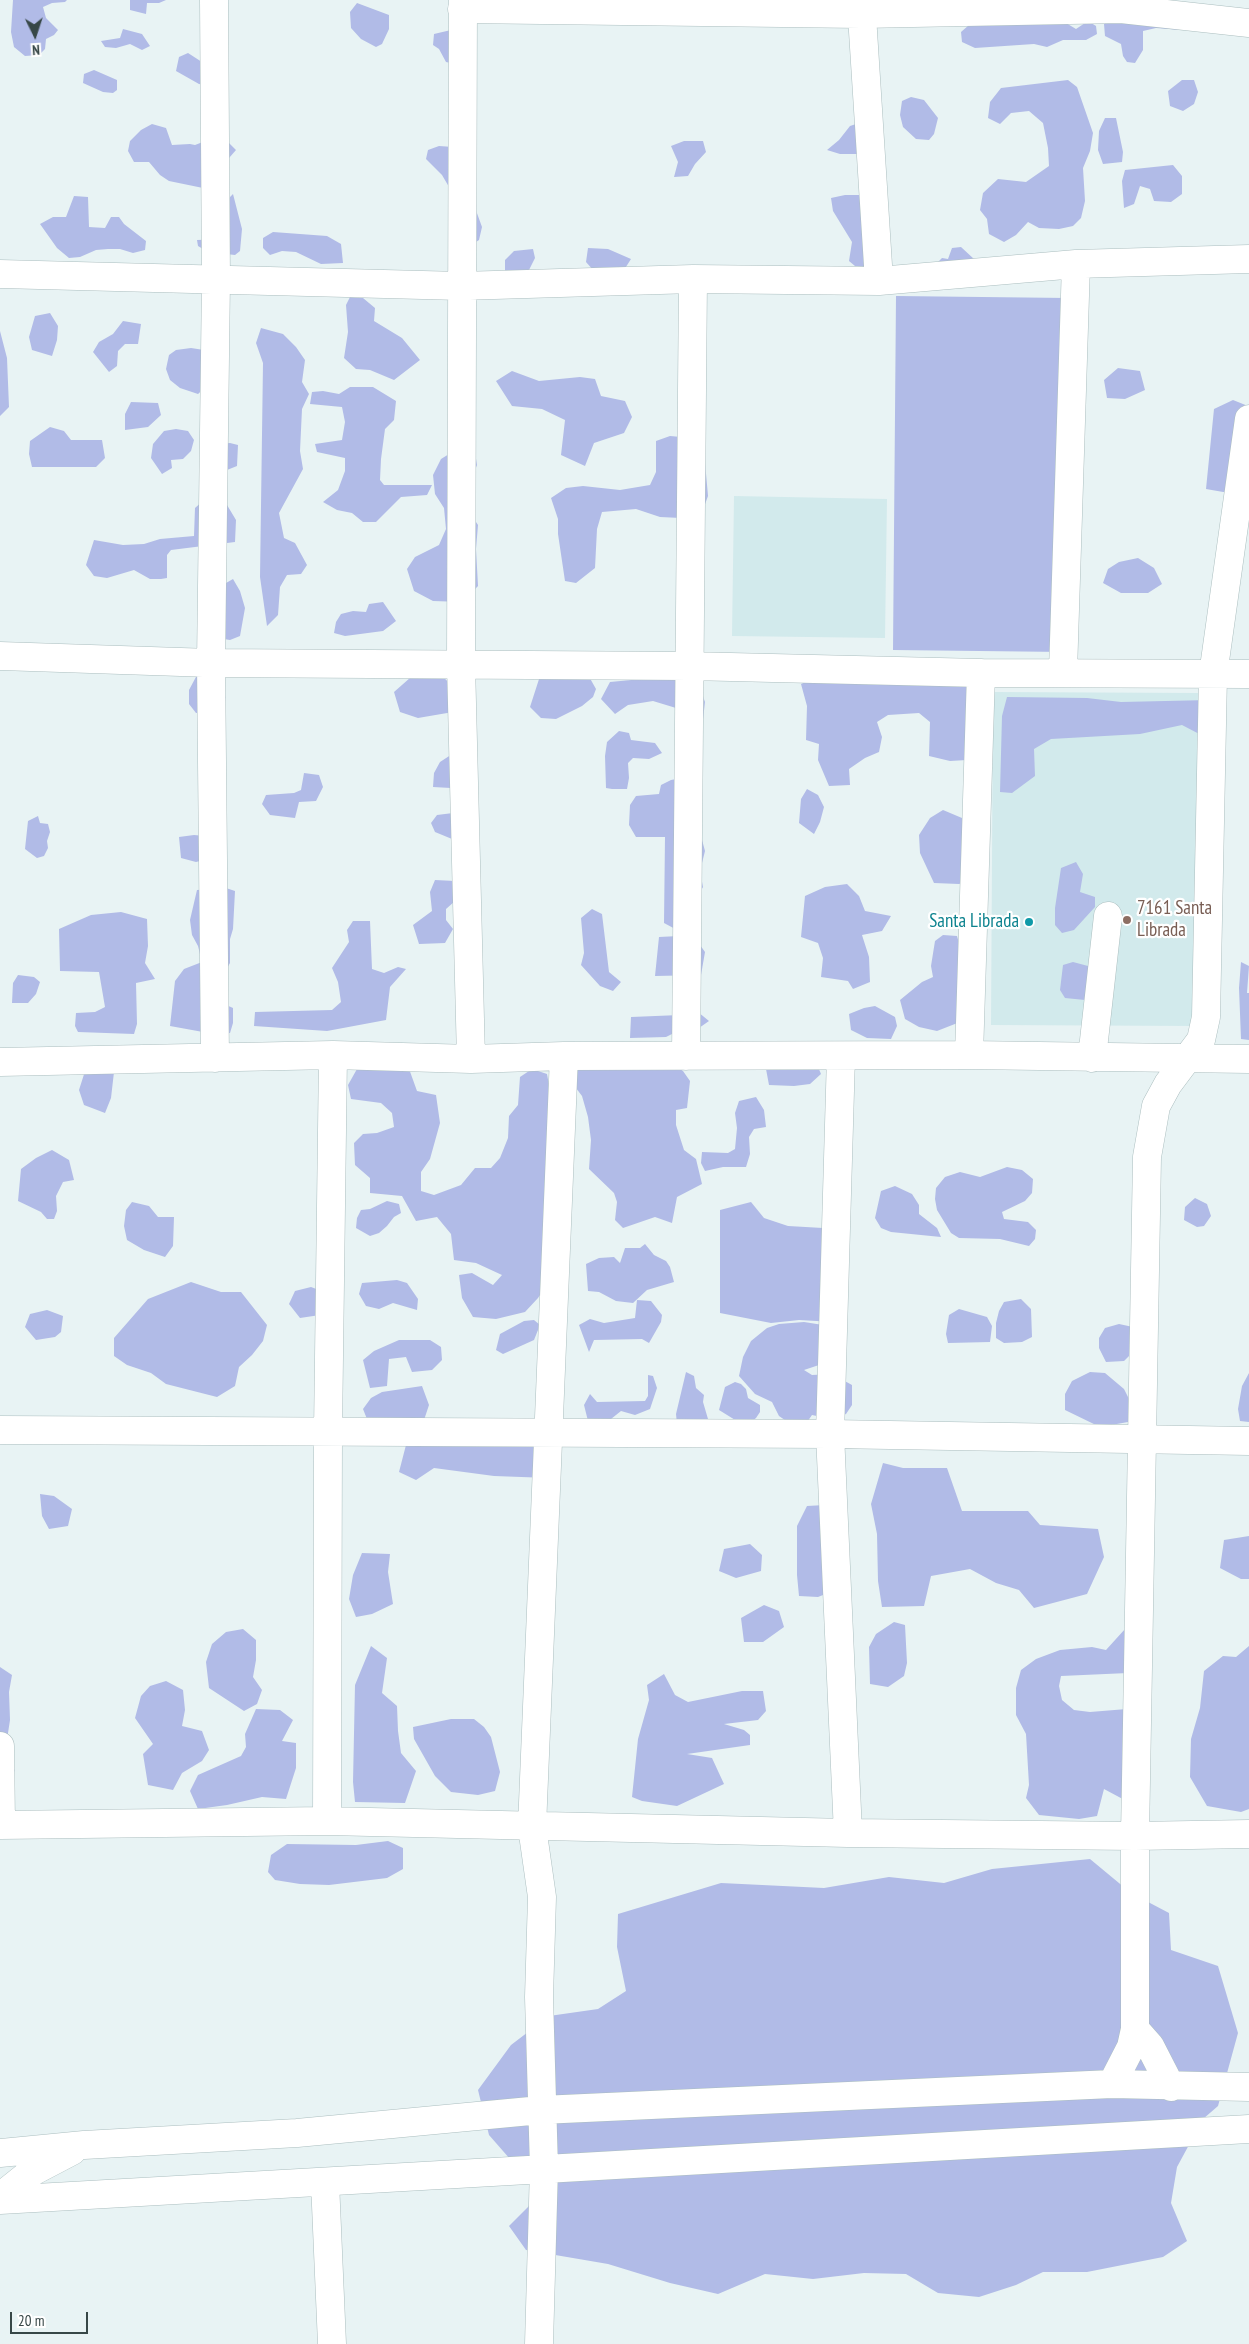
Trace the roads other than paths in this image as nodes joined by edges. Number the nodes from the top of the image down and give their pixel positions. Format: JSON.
{"nodes":[{"id":1,"x":214,"y":0,"type":"edge"},
{"id":2,"x":462,"y":4,"type":"edge"},
{"id":3,"x":861,"y":7,"type":"edge"},
{"id":4,"x":1249,"y":23,"type":"edge"},
{"id":5,"x":1249,"y":259,"type":"edge"},
{"id":6,"x":1076,"y":264,"type":"junction"},
{"id":7,"x":0,"y":274,"type":"edge"},
{"id":8,"x":216,"y":279,"type":"junction"},
{"id":9,"x":693,"y":279,"type":"junction"},
{"id":10,"x":879,"y":281,"type":"junction"},
{"id":11,"x":461,"y":286,"type":"junction"},
{"id":12,"x":1249,"y":419,"type":"edge"},
{"id":13,"x":0,"y":656,"type":"edge"},
{"id":14,"x":211,"y":663,"type":"junction"},
{"id":15,"x":461,"y":664,"type":"junction"},
{"id":16,"x":689,"y":666,"type":"junction"},
{"id":17,"x":981,"y":672,"type":"junction"},
{"id":18,"x":1063,"y":672,"type":"junction"},
{"id":19,"x":1249,"y":674,"type":"edge"},
{"id":20,"x":1213,"y":675,"type":"junction"},
{"id":21,"x":1108,"y":916,"type":"dead end"},
{"id":22,"x":333,"y":1055,"type":"junction"},
{"id":23,"x":969,"y":1055,"type":"junction"},
{"id":24,"x":564,"y":1056,"type":"junction"},
{"id":25,"x":686,"y":1056,"type":"junction"},
{"id":26,"x":840,"y":1056,"type":"junction"},
{"id":27,"x":215,"y":1058,"type":"junction"},
{"id":28,"x":1092,"y":1058,"type":"junction"},
{"id":29,"x":471,"y":1059,"type":"junction"},
{"id":30,"x":1187,"y":1059,"type":"junction"},
{"id":31,"x":1249,"y":1059,"type":"edge"},
{"id":32,"x":0,"y":1062,"type":"edge"},
{"id":33,"x":0,"y":1430,"type":"edge"},
{"id":34,"x":328,"y":1432,"type":"junction"},
{"id":35,"x":547,"y":1434,"type":"junction"},
{"id":36,"x":830,"y":1434,"type":"junction"},
{"id":37,"x":1142,"y":1439,"type":"junction"},
{"id":38,"x":1249,"y":1441,"type":"edge"},
{"id":39,"x":0,"y":1746,"type":"edge"},
{"id":40,"x":327,"y":1821,"type":"junction"},
{"id":41,"x":1,"y":1825,"type":"edge"},
{"id":42,"x":532,"y":1827,"type":"junction"},
{"id":43,"x":848,"y":1833,"type":"junction"},
{"id":44,"x":1249,"y":1834,"type":"edge"},
{"id":45,"x":1135,"y":1836,"type":"junction"},
{"id":46,"x":1135,"y":2029,"type":"junction"},
{"id":47,"x":1112,"y":2084,"type":"junction"},
{"id":48,"x":1171,"y":2086,"type":"junction"},
{"id":49,"x":1249,"y":2087,"type":"edge"},
{"id":50,"x":541,"y":2110,"type":"junction"},
{"id":51,"x":1249,"y":2129,"type":"edge"},
{"id":52,"x":84,"y":2145,"type":"junction"},
{"id":53,"x":0,"y":2153,"type":"edge"},
{"id":54,"x":544,"y":2168,"type":"junction"},
{"id":55,"x":325,"y":2182,"type":"junction"},
{"id":56,"x":0,"y":2198,"type":"edge"},
{"id":57,"x":332,"y":2344,"type":"edge"},
{"id":58,"x":539,"y":2344,"type":"edge"}],
"edges":[{"from":1,"to":8,"type":"street"},
{"from":2,"to":3,"type":"street"},
{"from":2,"to":11,"type":"street"},
{"from":3,"to":4,"type":"street"},
{"from":3,"to":10,"type":"street"},
{"from":5,"to":6,"type":"street"},
{"from":6,"to":10,"type":"street"},
{"from":6,"to":18,"type":"street"},
{"from":7,"to":8,"type":"street"},
{"from":8,"to":11,"type":"street"},
{"from":8,"to":14,"type":"street"},
{"from":9,"to":10,"type":"street"},
{"from":9,"to":11,"type":"street"},
{"from":9,"to":16,"type":"street"},
{"from":11,"to":15,"type":"street"},
{"from":12,"to":20,"type":"street"},
{"from":13,"to":14,"type":"street"},
{"from":14,"to":15,"type":"street"},
{"from":14,"to":27,"type":"street"},
{"from":15,"to":16,"type":"street"},
{"from":15,"to":29,"type":"street"},
{"from":16,"to":17,"type":"street"},
{"from":16,"to":25,"type":"street"},
{"from":17,"to":18,"type":"street"},
{"from":17,"to":23,"type":"street"},
{"from":18,"to":20,"type":"street"},
{"from":19,"to":20,"type":"street"},
{"from":20,"to":30,"type":"street"},
{"from":21,"to":28,"type":"street"},
{"from":22,"to":27,"type":"street"},
{"from":22,"to":29,"type":"street"},
{"from":22,"to":34,"type":"street"},
{"from":23,"to":26,"type":"street"},
{"from":23,"to":28,"type":"street"},
{"from":24,"to":25,"type":"street"},
{"from":24,"to":29,"type":"street"},
{"from":24,"to":35,"type":"street"},
{"from":25,"to":26,"type":"street"},
{"from":26,"to":36,"type":"street"},
{"from":27,"to":32,"type":"street"},
{"from":28,"to":30,"type":"street"},
{"from":30,"to":31,"type":"street"},
{"from":30,"to":37,"type":"street"},
{"from":33,"to":34,"type":"street"},
{"from":34,"to":35,"type":"street"},
{"from":34,"to":40,"type":"street"},
{"from":35,"to":36,"type":"street"},
{"from":35,"to":42,"type":"street"},
{"from":36,"to":37,"type":"street"},
{"from":36,"to":43,"type":"street"},
{"from":37,"to":38,"type":"street"},
{"from":37,"to":45,"type":"street"},
{"from":39,"to":41,"type":"street"},
{"from":40,"to":41,"type":"street"},
{"from":40,"to":42,"type":"street"},
{"from":42,"to":43,"type":"street"},
{"from":42,"to":50,"type":"street"},
{"from":43,"to":45,"type":"street"},
{"from":44,"to":45,"type":"street"},
{"from":45,"to":46,"type":"street"},
{"from":46,"to":47,"type":"street"},
{"from":46,"to":48,"type":"street"},
{"from":47,"to":48,"type":"street"},
{"from":47,"to":50,"type":"street"},
{"from":48,"to":49,"type":"street"},
{"from":50,"to":52,"type":"street"},
{"from":50,"to":54,"type":"street"},
{"from":51,"to":54,"type":"street"},
{"from":52,"to":53,"type":"street"},
{"from":52,"to":56,"type":"street"},
{"from":54,"to":55,"type":"street"},
{"from":54,"to":58,"type":"street"},
{"from":55,"to":56,"type":"street"},
{"from":55,"to":57,"type":"street"}]}
